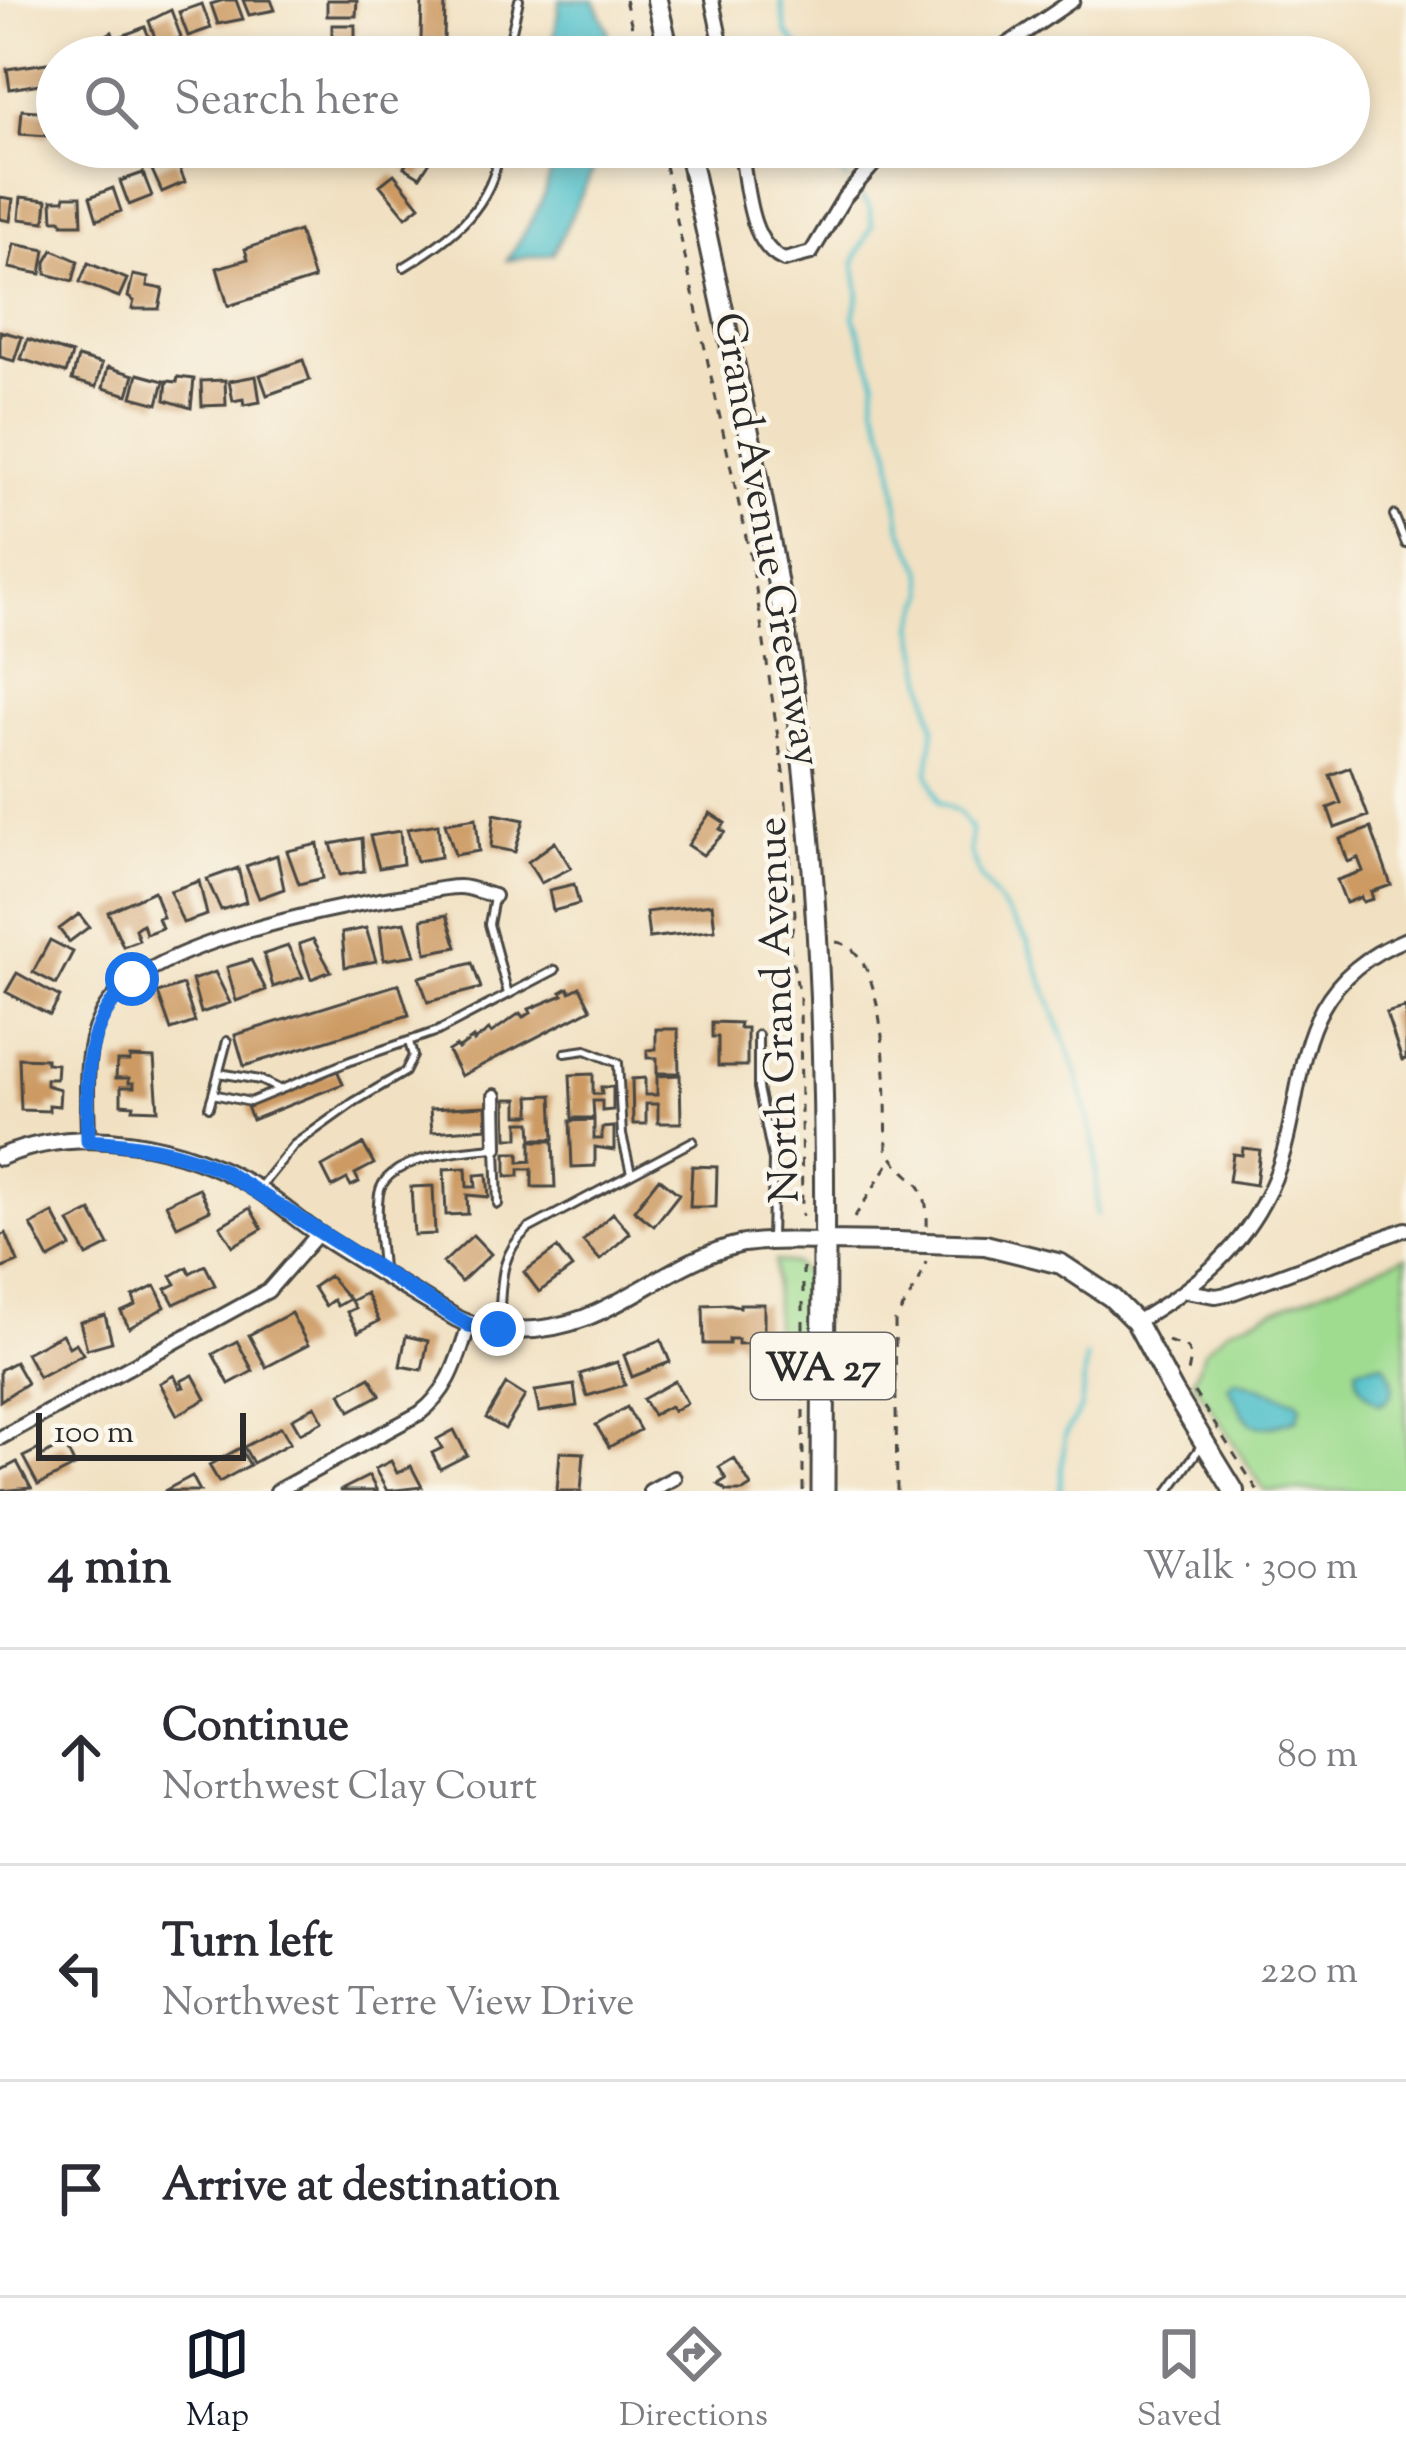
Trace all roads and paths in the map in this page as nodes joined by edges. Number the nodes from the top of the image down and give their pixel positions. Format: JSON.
{"nodes":[{"id":1,"x":519,"y":0,"type":"edge"},
{"id":2,"x":625,"y":0,"type":"edge"},
{"id":3,"x":658,"y":0,"type":"edge"},
{"id":4,"x":712,"y":0,"type":"edge"},
{"id":5,"x":1073,"y":0,"type":"edge"},
{"id":6,"x":511,"y":36,"type":"edge"},
{"id":7,"x":634,"y":36,"type":"edge"},
{"id":8,"x":666,"y":36,"type":"edge"},
{"id":9,"x":720,"y":36,"type":"edge"},
{"id":10,"x":1019,"y":36,"type":"edge"},
{"id":11,"x":496,"y":168,"type":"edge"},
{"id":12,"x":666,"y":168,"type":"edge"},
{"id":13,"x":692,"y":168,"type":"edge"},
{"id":14,"x":744,"y":168,"type":"edge"},
{"id":15,"x":870,"y":168,"type":"edge"},
{"id":16,"x":404,"y":267,"type":"dead end"},
{"id":17,"x":1394,"y":515,"type":"dead end"},
{"id":18,"x":1406,"y":544,"type":"edge"},
{"id":19,"x":494,"y":896,"type":"joint"},
{"id":20,"x":1406,"y":939,"type":"edge"},
{"id":21,"x":833,"y":941,"type":"dead end"},
{"id":22,"x":555,"y":970,"type":"dead end"},
{"id":23,"x":508,"y":994,"type":"junction"},
{"id":24,"x":758,"y":1035,"type":"dead end"},
{"id":25,"x":227,"y":1041,"type":"dead end"},
{"id":26,"x":410,"y":1042,"type":"junction"},
{"id":27,"x":566,"y":1053,"type":"dead end"},
{"id":28,"x":219,"y":1073,"type":"junction"},
{"id":29,"x":277,"y":1088,"type":"junction"},
{"id":30,"x":213,"y":1094,"type":"junction"},
{"id":31,"x":495,"y":1096,"type":"dead end"},
{"id":32,"x":208,"y":1107,"type":"dead end"},
{"id":33,"x":88,"y":1141,"type":"junction"},
{"id":34,"x":693,"y":1141,"type":"dead end"},
{"id":35,"x":496,"y":1148,"type":"junction"},
{"id":36,"x":0,"y":1157,"type":"edge"},
{"id":37,"x":892,"y":1159,"type":"junction"},
{"id":38,"x":631,"y":1173,"type":"junction"},
{"id":39,"x":258,"y":1190,"type":"junction"},
{"id":40,"x":497,"y":1204,"type":"dead end"},
{"id":41,"x":802,"y":1216,"type":"dead end"},
{"id":42,"x":854,"y":1218,"type":"dead end"},
{"id":43,"x":1406,"y":1229,"type":"edge"},
{"id":44,"x":927,"y":1230,"type":"dead end"},
{"id":45,"x":318,"y":1234,"type":"junction"},
{"id":46,"x":824,"y":1241,"type":"junction"},
{"id":47,"x":770,"y":1242,"type":"junction"},
{"id":48,"x":926,"y":1249,"type":"dead end"},
{"id":49,"x":803,"y":1267,"type":"dead end"},
{"id":50,"x":382,"y":1274,"type":"junction"},
{"id":51,"x":1184,"y":1291,"type":"junction"},
{"id":52,"x":1136,"y":1322,"type":"junction"},
{"id":53,"x":469,"y":1325,"type":"junction"},
{"id":54,"x":498,"y":1329,"type":"junction"},
{"id":55,"x":1168,"y":1341,"type":"dead end"},
{"id":56,"x":0,"y":1438,"type":"edge"},
{"id":57,"x":1203,"y":1443,"type":"junction"},
{"id":58,"x":674,"y":1478,"type":"dead end"},
{"id":59,"x":277,"y":1491,"type":"edge"},
{"id":60,"x":650,"y":1491,"type":"edge"},
{"id":61,"x":803,"y":1491,"type":"edge"},
{"id":62,"x":823,"y":1491,"type":"edge"},
{"id":63,"x":897,"y":1491,"type":"edge"},
{"id":64,"x":1169,"y":1491,"type":"edge"},
{"id":65,"x":1234,"y":1491,"type":"edge"},
{"id":66,"x":1258,"y":1491,"type":"edge"}],
"edges":[{"from":1,"to":6,"type":"lane"},
{"from":2,"to":7,"type":"path"},
{"from":3,"to":8,"type":"main road"},
{"from":4,"to":9,"type":"street"},
{"from":5,"to":10,"type":"street"},
{"from":11,"to":16,"type":"lane"},
{"from":12,"to":41,"type":"path","name":"Grand Avenue Greenway"},
{"from":13,"to":46,"type":"main road","name":"North Grand Avenue","number":"WA 27"},
{"from":14,"to":15,"type":"street"},
{"from":17,"to":18,"type":"lane"},
{"from":19,"to":23,"type":"lane"},
{"from":19,"to":33,"type":"street"},
{"from":20,"to":51,"type":"street"},
{"from":21,"to":37,"type":"path"},
{"from":22,"to":23,"type":"lane"},
{"from":23,"to":26,"type":"lane"},
{"from":24,"to":47,"type":"lane"},
{"from":25,"to":28,"type":"lane"},
{"from":26,"to":29,"type":"lane"},
{"from":26,"to":39,"type":"lane"},
{"from":27,"to":38,"type":"lane"},
{"from":28,"to":29,"type":"lane"},
{"from":28,"to":30,"type":"lane"},
{"from":29,"to":30,"type":"lane"},
{"from":30,"to":32,"type":"lane"},
{"from":31,"to":35,"type":"street"},
{"from":33,"to":36,"type":"street"},
{"from":33,"to":39,"type":"street"},
{"from":34,"to":38,"type":"lane"},
{"from":35,"to":40,"type":"lane"},
{"from":35,"to":50,"type":"lane"},
{"from":37,"to":42,"type":"path"},
{"from":37,"to":44,"type":"path"},
{"from":38,"to":54,"type":"lane"},
{"from":39,"to":45,"type":"street"},
{"from":43,"to":51,"type":"street"},
{"from":45,"to":50,"type":"street"},
{"from":45,"to":56,"type":"street"},
{"from":46,"to":47,"type":"street"},
{"from":46,"to":52,"type":"main road","bridge":true},
{"from":46,"to":62,"type":"main road","name":"North Grand Avenue","number":"WA 27"},
{"from":47,"to":54,"type":"street"},
{"from":48,"to":63,"type":"path"},
{"from":49,"to":61,"type":"path"},
{"from":50,"to":53,"type":"street"},
{"from":51,"to":52,"type":"street"},
{"from":52,"to":57,"type":"main road"},
{"from":53,"to":54,"type":"street"},
{"from":53,"to":59,"type":"street"},
{"from":55,"to":66,"type":"path"},
{"from":57,"to":64,"type":"lane"},
{"from":57,"to":65,"type":"main road"},
{"from":58,"to":60,"type":"street"}]}
